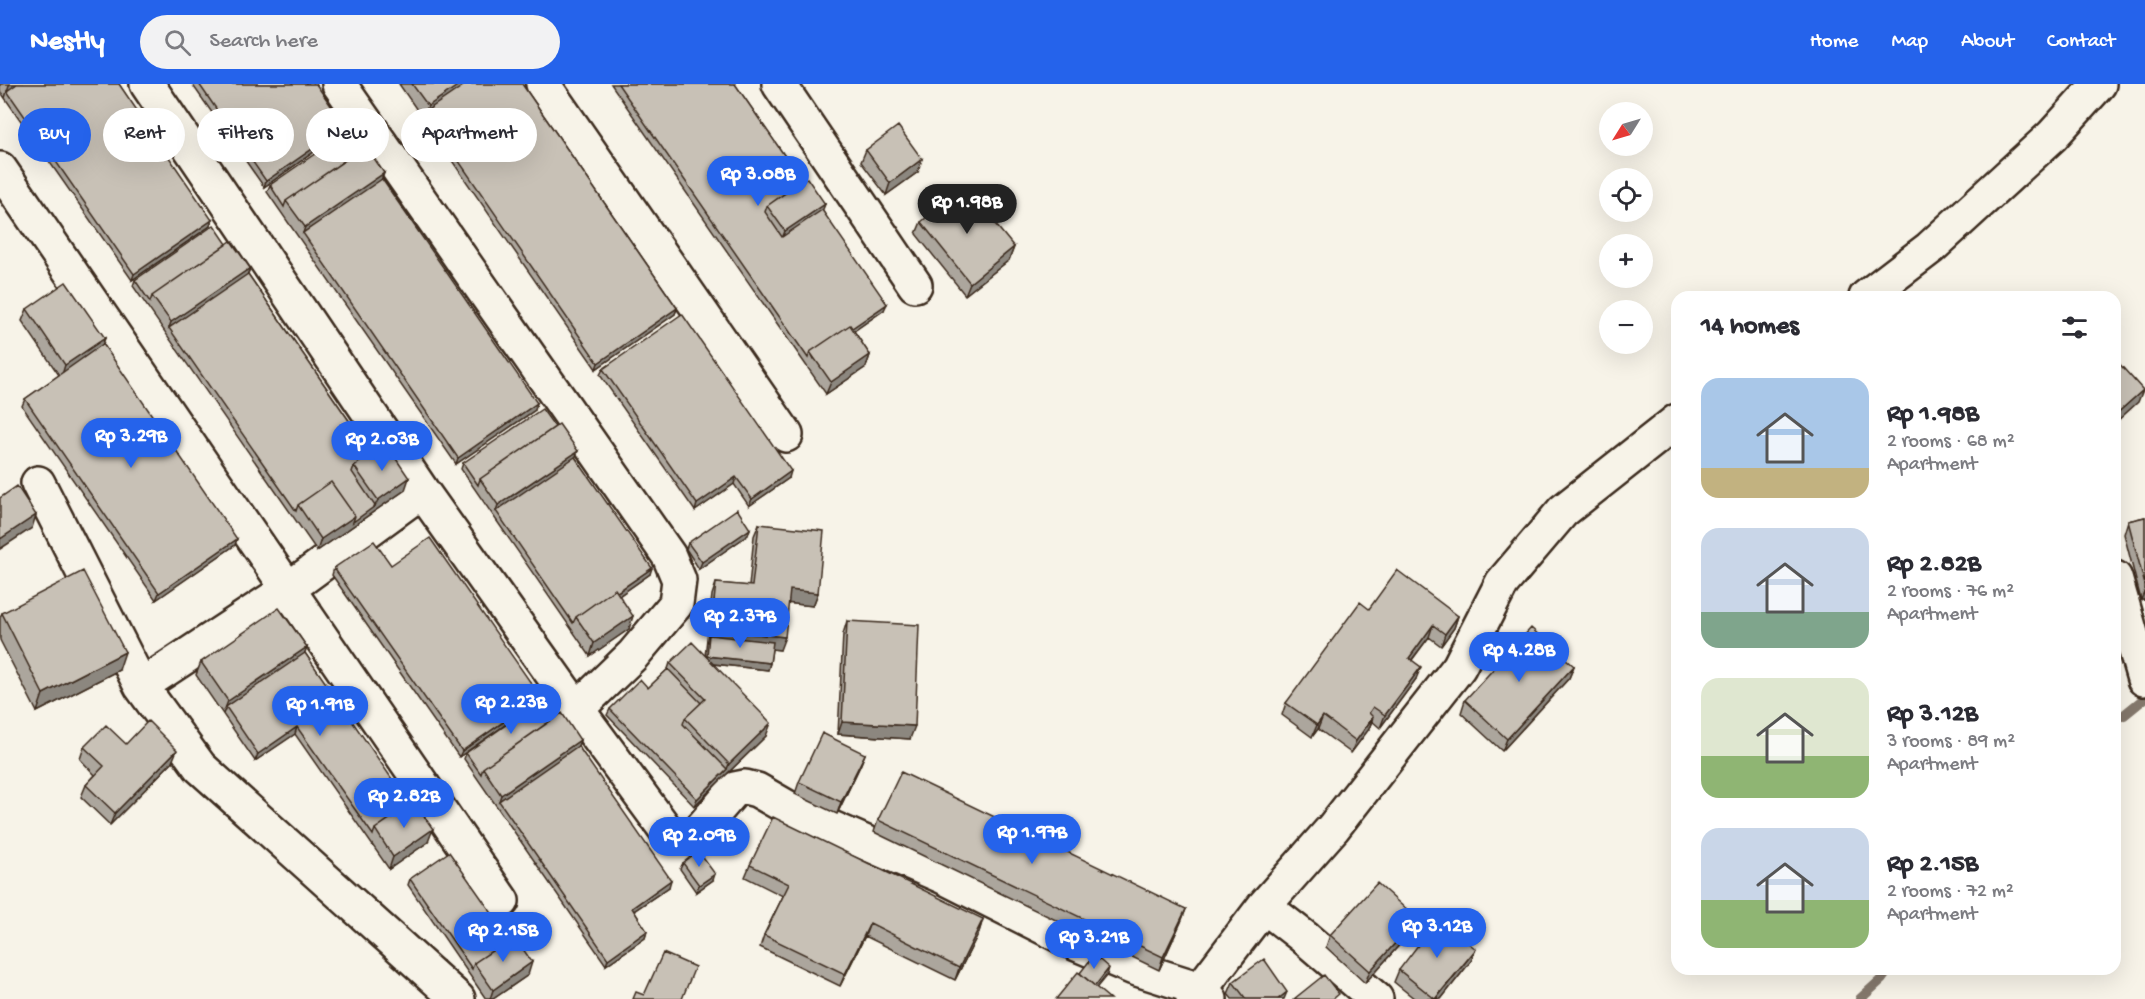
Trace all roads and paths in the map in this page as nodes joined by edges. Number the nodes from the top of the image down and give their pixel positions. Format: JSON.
{"nodes":[{"id":1,"x":147,"y":84,"type":"edge"},
{"id":2,"x":339,"y":84,"type":"edge"},
{"id":3,"x":543,"y":84,"type":"edge"},
{"id":4,"x":778,"y":84,"type":"edge"},
{"id":5,"x":2099,"y":84,"type":"edge"},
{"id":6,"x":0,"y":169,"type":"edge"},
{"id":7,"x":915,"y":285,"type":"dead end"},
{"id":8,"x":1874,"y":291,"type":"edge"},
{"id":9,"x":1671,"y":427,"type":"edge"},
{"id":10,"x":786,"y":435,"type":"dead end"},
{"id":11,"x":38,"y":483,"type":"dead end"},
{"id":12,"x":422,"y":491,"type":"junction"},
{"id":13,"x":288,"y":590,"type":"junction"},
{"id":14,"x":2121,"y":599,"type":"edge"},
{"id":15,"x":2144,"y":679,"type":"edge"},
{"id":16,"x":141,"y":687,"type":"junction"},
{"id":17,"x":577,"y":709,"type":"junction"},
{"id":18,"x":502,"y":902,"type":"dead end"},
{"id":19,"x":1264,"y":906,"type":"junction"},
{"id":20,"x":1201,"y":996,"type":"edge"},
{"id":21,"x":458,"y":999,"type":"edge"},
{"id":22,"x":1376,"y":999,"type":"edge"}],
"edges":[{"from":1,"to":12,"type":"street"},
{"from":2,"to":17,"type":"street"},
{"from":3,"to":10,"type":"street"},
{"from":4,"to":7,"type":"street"},
{"from":5,"to":8,"type":"street"},
{"from":6,"to":13,"type":"street"},
{"from":9,"to":19,"type":"street"},
{"from":11,"to":16,"type":"street"},
{"from":12,"to":13,"type":"street"},
{"from":12,"to":17,"type":"street"},
{"from":13,"to":16,"type":"street"},
{"from":13,"to":18,"type":"street"},
{"from":14,"to":15,"type":"street"},
{"from":16,"to":21,"type":"street"},
{"from":17,"to":20,"type":"street"},
{"from":19,"to":20,"type":"street"},
{"from":19,"to":22,"type":"street"}]}
